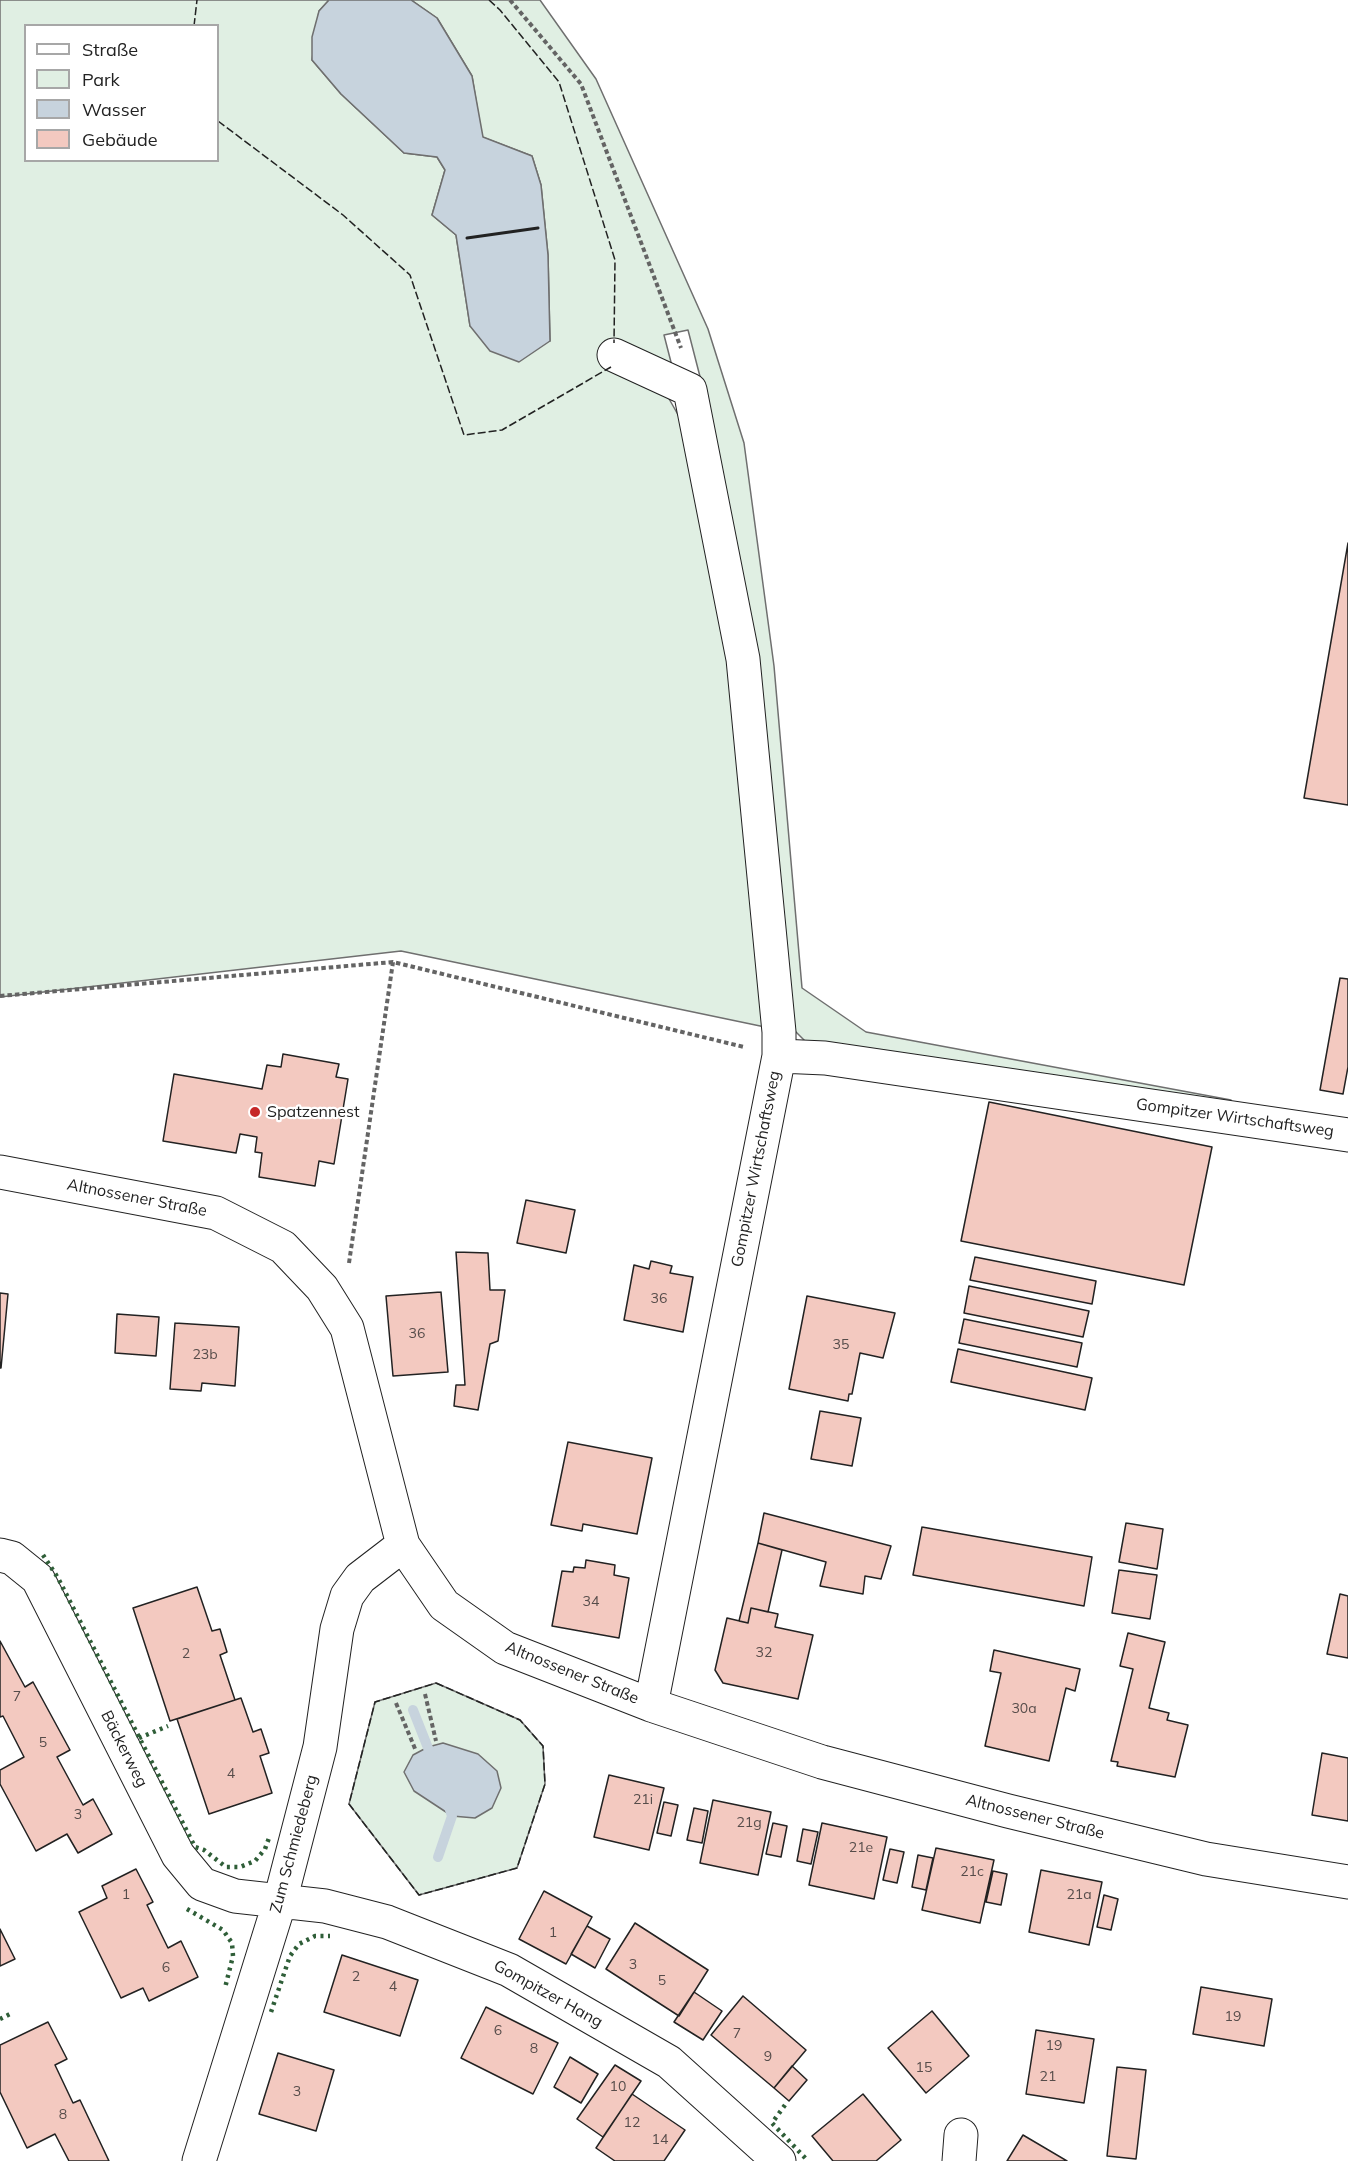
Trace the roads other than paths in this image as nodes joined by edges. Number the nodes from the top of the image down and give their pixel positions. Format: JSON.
{"nodes":[{"id":1,"x":614,"y":355,"type":"dead end"},
{"id":2,"x":779,"y":1056,"type":"junction"},
{"id":3,"x":1348,"y":1135,"type":"edge"},
{"id":4,"x":0,"y":1172,"type":"edge"},
{"id":5,"x":404,"y":1545,"type":"junction"},
{"id":6,"x":0,"y":1555,"type":"edge"},
{"id":7,"x":651,"y":1705,"type":"junction"},
{"id":8,"x":1348,"y":1882,"type":"edge"},
{"id":9,"x":280,"y":1901,"type":"junction"},
{"id":10,"x":199,"y":2161,"type":"edge"},
{"id":11,"x":779,"y":2161,"type":"edge"}],
"edges":[{"from":1,"to":2,"type":"street"},
{"from":2,"to":3,"type":"street","name":"Gompitzer Wirtschaftsweg"},
{"from":2,"to":7,"type":"street","name":"Gompitzer Wirtschaftsweg"},
{"from":4,"to":5,"type":"street","name":"Altnossener Straße"},
{"from":5,"to":7,"type":"street","name":"Altnossener Straße"},
{"from":5,"to":9,"type":"street","name":"Zum Schmiedeberg"},
{"from":6,"to":9,"type":"street","name":"Bäckerweg"},
{"from":7,"to":8,"type":"street","name":"Altnossener Straße"},
{"from":9,"to":10,"type":"street","name":"Zum Schmiedeberg"},
{"from":9,"to":11,"type":"street","name":"Gompitzer Hang"}]}
